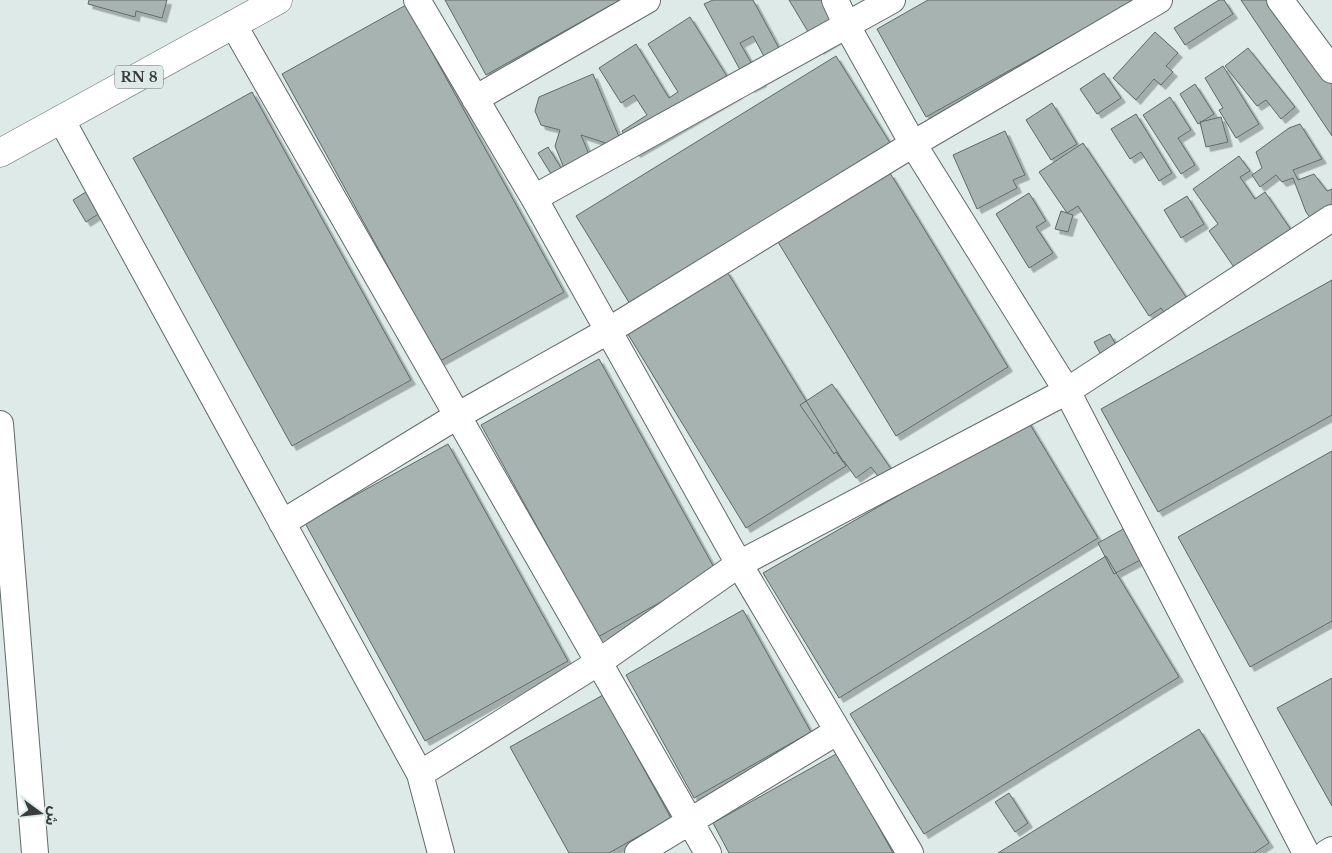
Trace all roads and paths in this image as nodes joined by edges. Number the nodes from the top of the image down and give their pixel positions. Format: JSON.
{"nodes":[{"id":1,"x":417,"y":0,"type":"edge"},
{"id":2,"x":646,"y":0,"type":"edge"},
{"id":3,"x":835,"y":0,"type":"edge"},
{"id":4,"x":892,"y":0,"type":"edge"},
{"id":5,"x":1159,"y":0,"type":"edge"},
{"id":6,"x":1280,"y":0,"type":"edge"},
{"id":7,"x":269,"y":2,"type":"edge"},
{"id":8,"x":233,"y":24,"type":"junction"},
{"id":9,"x":847,"y":26,"type":"junction"},
{"id":10,"x":1332,"y":70,"type":"edge"},
{"id":11,"x":476,"y":99,"type":"junction"},
{"id":12,"x":60,"y":119,"type":"junction"},
{"id":13,"x":914,"y":144,"type":"junction"},
{"id":14,"x":0,"y":153,"type":"edge"},
{"id":15,"x":534,"y":198,"type":"junction"},
{"id":16,"x":1332,"y":218,"type":"edge"},
{"id":17,"x":608,"y":332,"type":"junction"},
{"id":18,"x":1067,"y":392,"type":"junction"},
{"id":19,"x":458,"y":416,"type":"junction"},
{"id":20,"x":0,"y":424,"type":"edge"},
{"id":21,"x":282,"y":523,"type":"junction"},
{"id":22,"x":739,"y":564,"type":"junction"},
{"id":23,"x":599,"y":662,"type":"junction"},
{"id":24,"x":838,"y":731,"type":"junction"},
{"id":25,"x":420,"y":774,"type":"junction"},
{"id":26,"x":691,"y":822,"type":"junction"},
{"id":27,"x":1332,"y":850,"type":"edge"},
{"id":28,"x":35,"y":853,"type":"edge"},
{"id":29,"x":441,"y":853,"type":"edge"},
{"id":30,"x":638,"y":853,"type":"edge"},
{"id":31,"x":708,"y":853,"type":"edge"},
{"id":32,"x":910,"y":853,"type":"edge"},
{"id":33,"x":1306,"y":853,"type":"edge"},
{"id":34,"x":1327,"y":853,"type":"edge"}],
"edges":[{"from":1,"to":11,"type":"street"},
{"from":2,"to":11,"type":"street"},
{"from":3,"to":9,"type":"street"},
{"from":4,"to":9,"type":"street"},
{"from":5,"to":13,"type":"street"},
{"from":6,"to":10,"type":"street"},
{"from":7,"to":8,"type":"main road","number":"RN 8"},
{"from":8,"to":12,"type":"main road","number":"RN 8"},
{"from":8,"to":19,"type":"street"},
{"from":9,"to":13,"type":"street"},
{"from":9,"to":15,"type":"street"},
{"from":11,"to":15,"type":"street"},
{"from":12,"to":14,"type":"main road","number":"RN 8"},
{"from":12,"to":21,"type":"street"},
{"from":13,"to":17,"type":"street"},
{"from":13,"to":18,"type":"street"},
{"from":15,"to":17,"type":"street"},
{"from":16,"to":18,"type":"street"},
{"from":17,"to":19,"type":"street"},
{"from":17,"to":22,"type":"street"},
{"from":18,"to":22,"type":"street"},
{"from":18,"to":33,"type":"street"},
{"from":19,"to":21,"type":"street"},
{"from":19,"to":23,"type":"street"},
{"from":20,"to":28,"type":"street"},
{"from":21,"to":25,"type":"street"},
{"from":22,"to":23,"type":"street"},
{"from":22,"to":24,"type":"street"},
{"from":23,"to":25,"type":"street"},
{"from":23,"to":26,"type":"street"},
{"from":24,"to":26,"type":"street"},
{"from":24,"to":32,"type":"street"},
{"from":25,"to":29,"type":"street"},
{"from":26,"to":30,"type":"street"},
{"from":26,"to":31,"type":"street"},
{"from":27,"to":34,"type":"street"}]}
